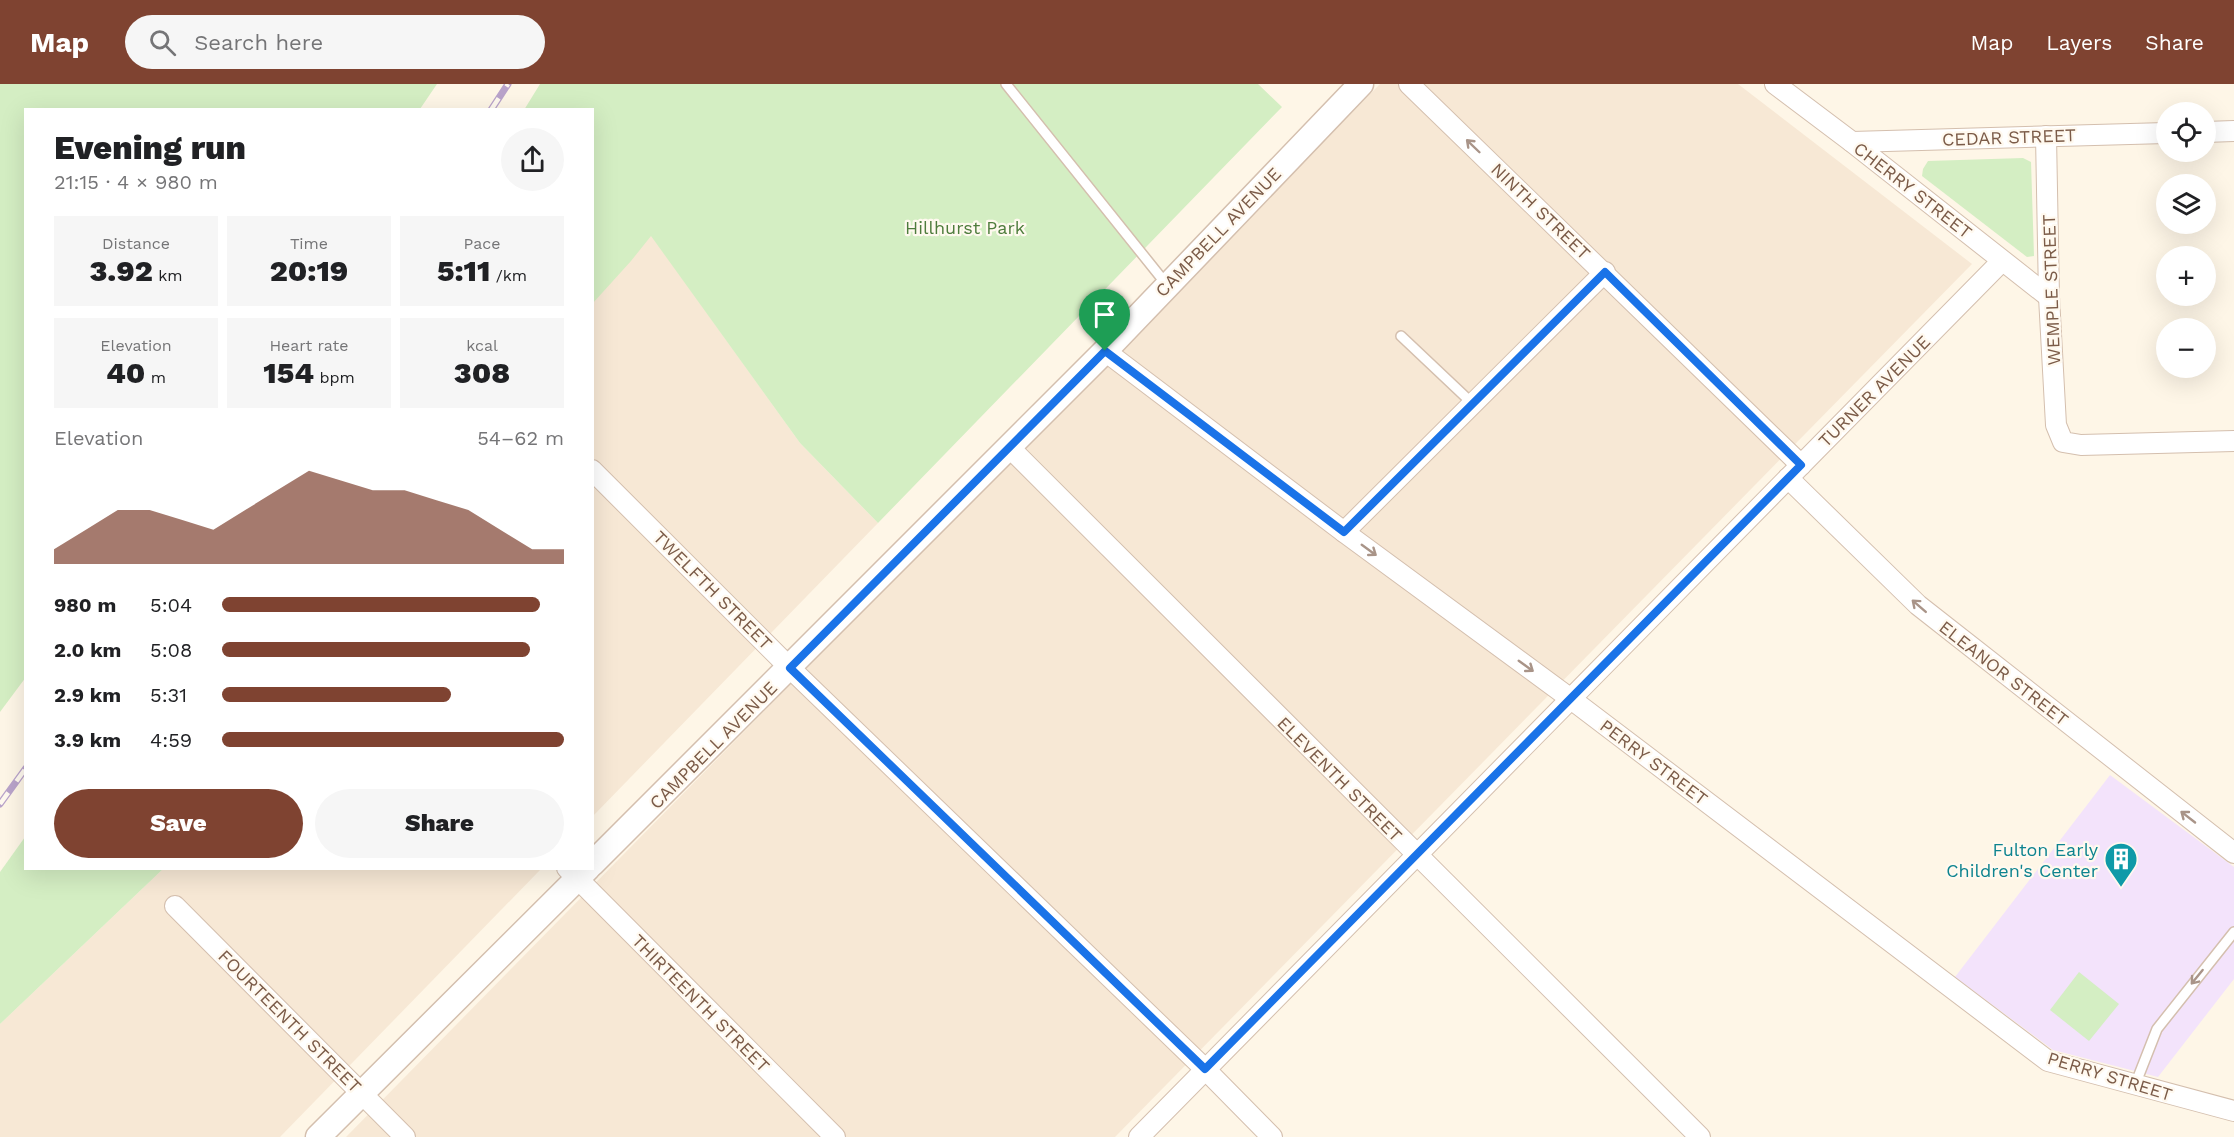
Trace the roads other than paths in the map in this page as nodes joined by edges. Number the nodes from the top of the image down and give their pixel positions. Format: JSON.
{"nodes":[{"id":1,"x":1006,"y":84,"type":"edge"},
{"id":2,"x":1361,"y":84,"type":"edge"},
{"id":3,"x":1409,"y":84,"type":"edge"},
{"id":4,"x":1775,"y":84,"type":"edge"},
{"id":5,"x":2234,"y":131,"type":"edge"},
{"id":6,"x":2216,"y":132,"type":"edge"},
{"id":7,"x":2156,"y":133,"type":"edge"},
{"id":8,"x":2046,"y":136,"type":"junction"},
{"id":9,"x":1852,"y":142,"type":"junction"},
{"id":10,"x":2002,"y":261,"type":"junction"},
{"id":11,"x":1605,"y":272,"type":"junction"},
{"id":12,"x":1167,"y":285,"type":"junction"},
{"id":13,"x":2049,"y":297,"type":"junction"},
{"id":14,"x":1401,"y":336,"type":"dead end"},
{"id":15,"x":1105,"y":351,"type":"junction"},
{"id":16,"x":1473,"y":404,"type":"junction"},
{"id":17,"x":2234,"y":441,"type":"edge"},
{"id":18,"x":1008,"y":446,"type":"junction"},
{"id":19,"x":1794,"y":471,"type":"junction"},
{"id":20,"x":594,"y":472,"type":"edge"},
{"id":21,"x":1344,"y":532,"type":"junction"},
{"id":22,"x":790,"y":668,"type":"junction"},
{"id":23,"x":1571,"y":699,"type":"junction"},
{"id":24,"x":2234,"y":853,"type":"edge"},
{"id":25,"x":1417,"y":856,"type":"junction"},
{"id":26,"x":594,"y":857,"type":"edge"},
{"id":27,"x":581,"y":870,"type":"edge"},
{"id":28,"x":175,"y":906,"type":"dead end"},
{"id":29,"x":2234,"y":932,"type":"edge"},
{"id":30,"x":1205,"y":1069,"type":"junction"},
{"id":31,"x":2135,"y":1084,"type":"junction"},
{"id":32,"x":361,"y":1093,"type":"junction"},
{"id":33,"x":2234,"y":1111,"type":"edge"},
{"id":34,"x":318,"y":1137,"type":"edge"},
{"id":35,"x":405,"y":1137,"type":"edge"},
{"id":36,"x":835,"y":1137,"type":"edge"},
{"id":37,"x":1139,"y":1137,"type":"edge"},
{"id":38,"x":1272,"y":1137,"type":"edge"},
{"id":39,"x":1700,"y":1137,"type":"edge"}],
"edges":[{"from":1,"to":12,"type":"lane"},
{"from":2,"to":12,"type":"street","name":"CAMPBELL AVENUE"},
{"from":11,"to":3,"type":"street","name":"NINTH STREET","one_way":true},
{"from":4,"to":9,"type":"street","name":"CHERRY STREET"},
{"from":5,"to":6,"type":"street"},
{"from":7,"to":8,"type":"street","name":"CEDAR STREET"},
{"from":8,"to":9,"type":"street","name":"CEDAR STREET"},
{"from":8,"to":13,"type":"street","name":"WEMPLE STREET"},
{"from":9,"to":10,"type":"street","name":"CHERRY STREET"},
{"from":10,"to":13,"type":"street","name":"CHERRY STREET"},
{"from":10,"to":19,"type":"street","name":"TURNER AVENUE"},
{"from":11,"to":16,"type":"street"},
{"from":11,"to":19,"type":"street","name":"NINTH STREET"},
{"from":12,"to":15,"type":"street","name":"CAMPBELL AVENUE"},
{"from":13,"to":17,"type":"street","name":"WEMPLE STREET"},
{"from":14,"to":16,"type":"lane"},
{"from":15,"to":18,"type":"street","name":"CAMPBELL AVENUE"},
{"from":15,"to":21,"type":"street","name":"PERRY STREET"},
{"from":16,"to":21,"type":"street"},
{"from":18,"to":22,"type":"street","name":"CAMPBELL AVENUE"},
{"from":18,"to":25,"type":"street","name":"ELEVENTH STREET"},
{"from":19,"to":23,"type":"street","name":"TURNER AVENUE"},
{"from":24,"to":19,"type":"street","name":"ELEANOR STREET","one_way":true},
{"from":20,"to":22,"type":"street","name":"TWELFTH STREET"},
{"from":21,"to":23,"type":"street","name":"PERRY STREET","one_way":true},
{"from":22,"to":26,"type":"street","name":"CAMPBELL AVENUE"},
{"from":22,"to":30,"type":"street","name":"TWELFTH STREET"},
{"from":23,"to":25,"type":"street","name":"TURNER AVENUE"},
{"from":23,"to":31,"type":"street","name":"PERRY STREET"},
{"from":25,"to":30,"type":"street","name":"TURNER AVENUE"},
{"from":25,"to":39,"type":"street","name":"ELEVENTH STREET"},
{"from":27,"to":32,"type":"street","name":"CAMPBELL AVENUE"},
{"from":27,"to":36,"type":"street","name":"THIRTEENTH STREET"},
{"from":28,"to":32,"type":"street","name":"FOURTEENTH STREET"},
{"from":29,"to":31,"type":"lane","one_way":true},
{"from":30,"to":37,"type":"street","name":"TURNER AVENUE"},
{"from":30,"to":38,"type":"street","name":"TWELFTH STREET"},
{"from":31,"to":33,"type":"street","name":"PERRY STREET"},
{"from":32,"to":34,"type":"street","name":"CAMPBELL AVENUE"},
{"from":32,"to":35,"type":"street","name":"FOURTEENTH STREET"}]}
